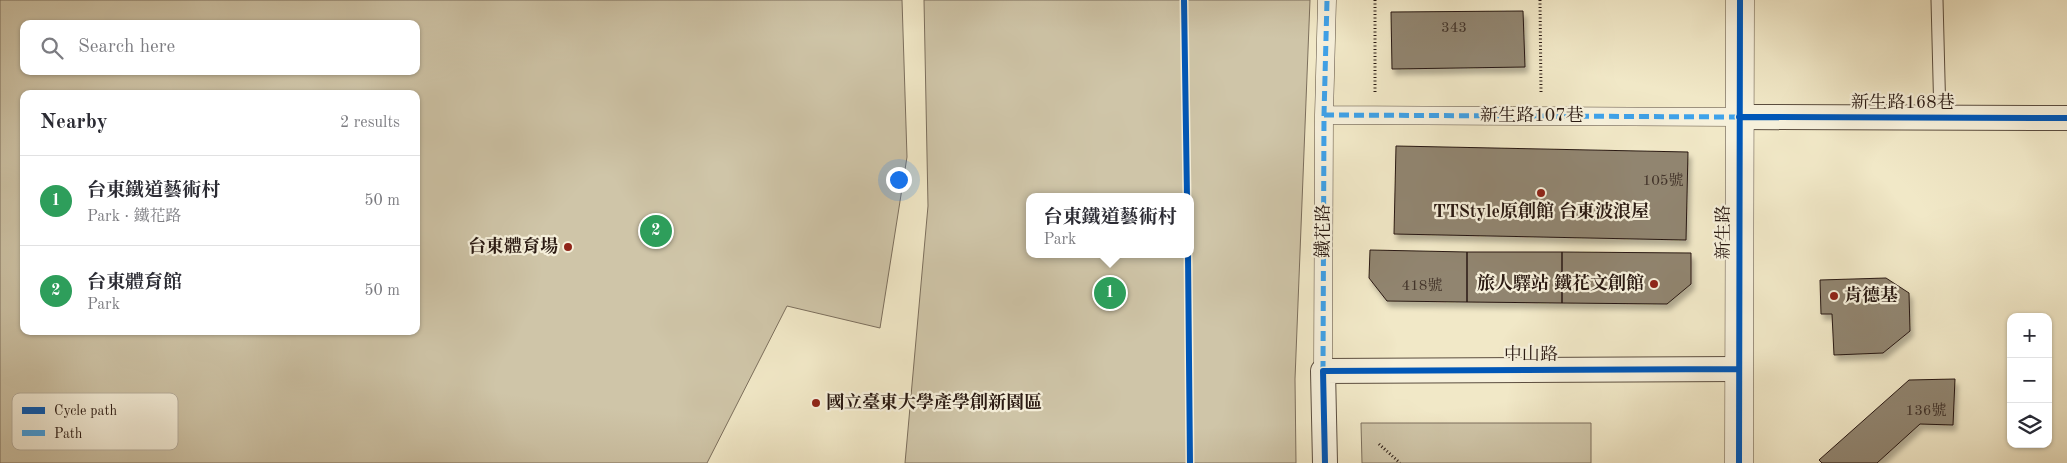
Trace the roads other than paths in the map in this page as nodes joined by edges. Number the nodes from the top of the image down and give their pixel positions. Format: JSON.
{"nodes":[{"id":1,"x":1327,"y":0,"type":"edge"},
{"id":2,"x":1740,"y":0,"type":"edge"},
{"id":3,"x":1937,"y":0,"type":"edge"},
{"id":4,"x":1324,"y":115,"type":"junction"},
{"id":5,"x":1739,"y":117,"type":"junction"},
{"id":6,"x":1940,"y":118,"type":"junction"},
{"id":7,"x":2067,"y":118,"type":"edge"},
{"id":8,"x":1739,"y":369,"type":"junction"},
{"id":9,"x":1324,"y":371,"type":"junction"},
{"id":10,"x":1325,"y":463,"type":"edge"},
{"id":11,"x":1739,"y":463,"type":"edge"}],
"edges":[{"from":1,"to":4,"type":"street","name":"鐵花路"},
{"from":2,"to":5,"type":"street","name":"新生路"},
{"from":3,"to":6,"type":"lane"},
{"from":4,"to":5,"type":"street","name":"新生路107巷"},
{"from":4,"to":9,"type":"street","name":"鐵花路"},
{"from":5,"to":6,"type":"street","name":"新生路168巷"},
{"from":5,"to":8,"type":"street","name":"新生路"},
{"from":6,"to":7,"type":"street","name":"新生路168巷"},
{"from":8,"to":9,"type":"street","name":"中山路"},
{"from":8,"to":11,"type":"street","name":"新生路"},
{"from":9,"to":10,"type":"street","name":"鐵花路"}]}
